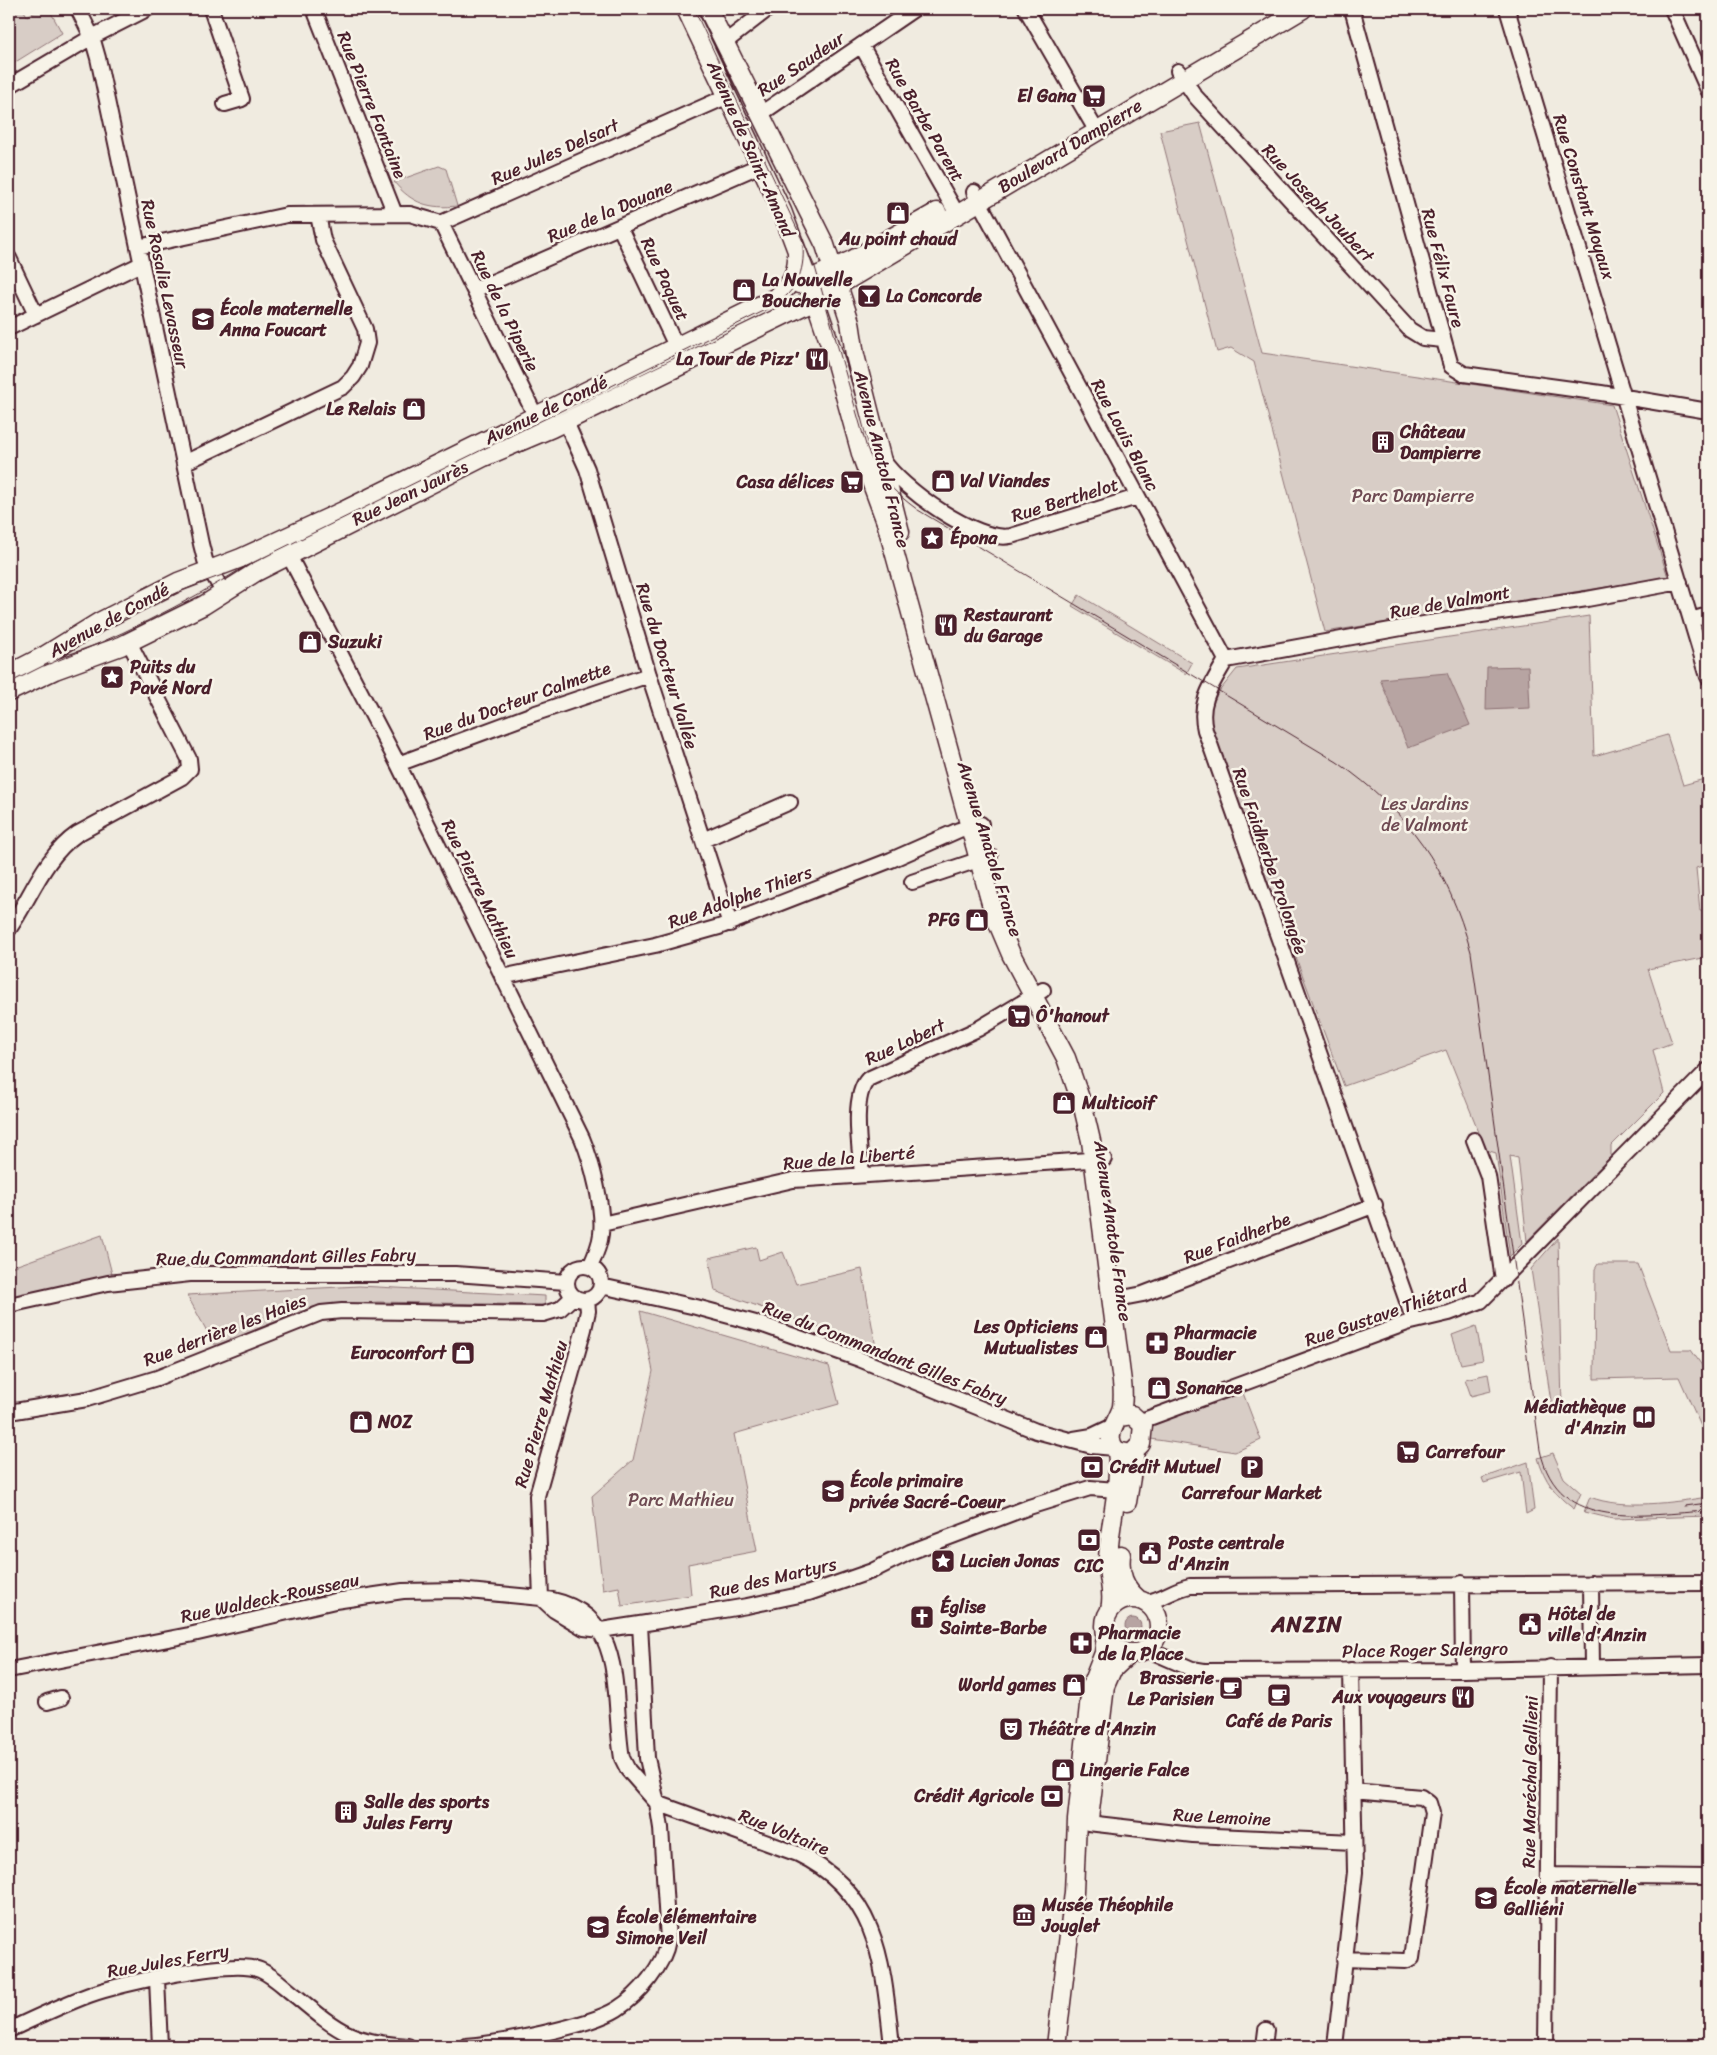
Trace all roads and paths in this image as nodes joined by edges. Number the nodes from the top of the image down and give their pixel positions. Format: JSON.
{"nodes":[{"id":1,"x":78,"y":9,"type":"edge"},
{"id":2,"x":147,"y":9,"type":"edge"},
{"id":3,"x":211,"y":9,"type":"edge"},
{"id":4,"x":314,"y":9,"type":"edge"},
{"id":5,"x":686,"y":9,"type":"edge"},
{"id":6,"x":708,"y":9,"type":"edge"},
{"id":7,"x":768,"y":9,"type":"edge"},
{"id":8,"x":914,"y":9,"type":"edge"},
{"id":9,"x":1026,"y":9,"type":"edge"},
{"id":10,"x":1284,"y":9,"type":"edge"},
{"id":11,"x":1303,"y":9,"type":"edge"},
{"id":12,"x":1352,"y":9,"type":"edge"},
{"id":13,"x":1507,"y":9,"type":"edge"},
{"id":14,"x":1672,"y":9,"type":"edge"},
{"id":15,"x":92,"y":37,"type":"junction"},
{"id":16,"x":724,"y":43,"type":"junction"},
{"id":17,"x":861,"y":45,"type":"junction"},
{"id":18,"x":1181,"y":75,"type":"junction"},
{"id":19,"x":9,"y":86,"type":"edge"},
{"id":20,"x":1708,"y":90,"type":"edge"},
{"id":21,"x":728,"y":96,"type":"junction"},
{"id":22,"x":225,"y":104,"type":"dead end"},
{"id":23,"x":759,"y":115,"type":"junction"},
{"id":24,"x":1094,"y":126,"type":"junction"},
{"id":25,"x":761,"y":165,"type":"junction"},
{"id":26,"x":976,"y":196,"type":"junction"},
{"id":27,"x":955,"y":209,"type":"junction"},
{"id":28,"x":395,"y":214,"type":"junction"},
{"id":29,"x":318,"y":215,"type":"junction"},
{"id":30,"x":441,"y":223,"type":"junction"},
{"id":31,"x":620,"y":228,"type":"junction"},
{"id":32,"x":138,"y":247,"type":"junction"},
{"id":33,"x":796,"y":249,"type":"junction"},
{"id":34,"x":9,"y":258,"type":"edge"},
{"id":35,"x":142,"y":264,"type":"junction"},
{"id":36,"x":836,"y":277,"type":"junction"},
{"id":37,"x":786,"y":288,"type":"junction"},
{"id":38,"x":474,"y":290,"type":"junction"},
{"id":39,"x":812,"y":290,"type":"junction"},
{"id":40,"x":790,"y":313,"type":"junction"},
{"id":41,"x":36,"y":315,"type":"junction"},
{"id":42,"x":9,"y":328,"type":"edge"},
{"id":43,"x":824,"y":328,"type":"junction"},
{"id":44,"x":1443,"y":340,"type":"junction"},
{"id":45,"x":676,"y":346,"type":"junction"},
{"id":46,"x":1624,"y":397,"type":"junction"},
{"id":47,"x":1708,"y":411,"type":"edge"},
{"id":48,"x":535,"y":415,"type":"junction"},
{"id":49,"x":566,"y":422,"type":"junction"},
{"id":50,"x":882,"y":458,"type":"junction"},
{"id":51,"x":184,"y":463,"type":"junction"},
{"id":52,"x":1138,"y":497,"type":"junction"},
{"id":53,"x":280,"y":539,"type":"junction"},
{"id":54,"x":289,"y":556,"type":"junction"},
{"id":55,"x":210,"y":569,"type":"junction"},
{"id":56,"x":1680,"y":582,"type":"junction"},
{"id":57,"x":223,"y":592,"type":"junction"},
{"id":58,"x":1708,"y":615,"type":"edge"},
{"id":59,"x":1691,"y":620,"type":"junction"},
{"id":60,"x":129,"y":642,"type":"junction"},
{"id":61,"x":1226,"y":660,"type":"junction"},
{"id":62,"x":9,"y":674,"type":"edge"},
{"id":63,"x":649,"y":675,"type":"junction"},
{"id":64,"x":1708,"y":677,"type":"edge"},
{"id":65,"x":9,"y":692,"type":"edge"},
{"id":66,"x":398,"y":764,"type":"junction"},
{"id":67,"x":790,"y":802,"type":"dead end"},
{"id":68,"x":975,"y":825,"type":"junction"},
{"id":69,"x":703,"y":840,"type":"junction"},
{"id":70,"x":984,"y":857,"type":"junction"},
{"id":71,"x":912,"y":882,"type":"dead end"},
{"id":72,"x":730,"y":924,"type":"junction"},
{"id":73,"x":9,"y":929,"type":"edge"},
{"id":74,"x":502,"y":977,"type":"junction"},
{"id":75,"x":1038,"y":993,"type":"junction"},
{"id":76,"x":1708,"y":1070,"type":"edge"},
{"id":77,"x":1474,"y":1140,"type":"dead end"},
{"id":78,"x":1098,"y":1159,"type":"junction"},
{"id":79,"x":862,"y":1174,"type":"junction"},
{"id":80,"x":1375,"y":1206,"type":"junction"},
{"id":81,"x":602,"y":1224,"type":"junction"},
{"id":82,"x":590,"y":1267,"type":"junction"},
{"id":83,"x":1503,"y":1280,"type":"junction"},
{"id":84,"x":566,"y":1282,"type":"junction"},
{"id":85,"x":601,"y":1286,"type":"junction"},
{"id":86,"x":580,"y":1299,"type":"junction"},
{"id":87,"x":1117,"y":1299,"type":"junction"},
{"id":88,"x":9,"y":1305,"type":"edge"},
{"id":89,"x":1414,"y":1321,"type":"junction"},
{"id":90,"x":9,"y":1412,"type":"edge"},
{"id":91,"x":1139,"y":1420,"type":"junction"},
{"id":92,"x":1116,"y":1421,"type":"junction"},
{"id":93,"x":1067,"y":1439,"type":"junction"},
{"id":94,"x":1122,"y":1451,"type":"junction"},
{"id":95,"x":1117,"y":1490,"type":"junction"},
{"id":96,"x":1462,"y":1583,"type":"junction"},
{"id":97,"x":1591,"y":1584,"type":"junction"},
{"id":98,"x":1708,"y":1584,"type":"edge"},
{"id":99,"x":541,"y":1598,"type":"junction"},
{"id":100,"x":1142,"y":1601,"type":"junction"},
{"id":101,"x":1110,"y":1609,"type":"junction"},
{"id":102,"x":640,"y":1624,"type":"junction"},
{"id":103,"x":601,"y":1630,"type":"junction"},
{"id":104,"x":1106,"y":1635,"type":"junction"},
{"id":105,"x":1138,"y":1651,"type":"junction"},
{"id":106,"x":1708,"y":1665,"type":"edge"},
{"id":107,"x":1592,"y":1666,"type":"junction"},
{"id":108,"x":1550,"y":1668,"type":"junction"},
{"id":109,"x":9,"y":1670,"type":"edge"},
{"id":110,"x":1351,"y":1670,"type":"junction"},
{"id":111,"x":1463,"y":1670,"type":"junction"},
{"id":112,"x":61,"y":1698,"type":"dead end"},
{"id":113,"x":47,"y":1702,"type":"dead end"},
{"id":114,"x":1353,"y":1792,"type":"junction"},
{"id":115,"x":657,"y":1803,"type":"junction"},
{"id":116,"x":1088,"y":1823,"type":"junction"},
{"id":117,"x":1354,"y":1842,"type":"junction"},
{"id":118,"x":1548,"y":1875,"type":"junction"},
{"id":119,"x":1708,"y":1877,"type":"edge"},
{"id":120,"x":1074,"y":1892,"type":"junction"},
{"id":121,"x":1344,"y":1959,"type":"junction"},
{"id":122,"x":157,"y":1979,"type":"junction"},
{"id":123,"x":9,"y":2030,"type":"edge"},
{"id":124,"x":1266,"y":2030,"type":"dead end"},
{"id":125,"x":490,"y":2045,"type":"edge"},
{"id":126,"x":160,"y":2046,"type":"edge"},
{"id":127,"x":408,"y":2046,"type":"edge"},
{"id":128,"x":466,"y":2046,"type":"edge"},
{"id":129,"x":892,"y":2046,"type":"edge"},
{"id":130,"x":1056,"y":2046,"type":"edge"},
{"id":131,"x":1264,"y":2046,"type":"edge"},
{"id":132,"x":1335,"y":2046,"type":"edge"},
{"id":133,"x":1546,"y":2046,"type":"edge"}],
"edges":[{"from":1,"to":15,"type":"street","name":"Rue Rosalie Levasseur"},
{"from":2,"to":15,"type":"street"},
{"from":3,"to":22,"type":"street"},
{"from":4,"to":28,"type":"street","name":"Rue Pierre Fontaine"},
{"from":5,"to":21,"type":"main road","name":"Avenue de Saint-Amand"},
{"from":6,"to":16,"type":"main road","name":"Avenue de Saint-Amand"},
{"from":7,"to":16,"type":"street"},
{"from":8,"to":17,"type":"street","name":"Rue Saudeur"},
{"from":9,"to":24,"type":"street"},
{"from":10,"to":18,"type":"main road"},
{"from":11,"to":18,"type":"main road","name":"Boulevard Dampierre"},
{"from":12,"to":44,"type":"street","name":"Rue Félix Faure"},
{"from":13,"to":46,"type":"street","name":"Rue Constant Moyaux"},
{"from":14,"to":20,"type":"street"},
{"from":15,"to":19,"type":"street"},
{"from":15,"to":32,"type":"street","name":"Rue Rosalie Levasseur"},
{"from":16,"to":23,"type":"main road","name":"Avenue de Saint-Amand"},
{"from":17,"to":23,"type":"street","name":"Rue Saudeur"},
{"from":17,"to":27,"type":"street","name":"Rue Barbe Parent"},
{"from":18,"to":24,"type":"main road","name":"Boulevard Dampierre"},
{"from":18,"to":44,"type":"street","name":"Rue Joseph Joubert"},
{"from":21,"to":25,"type":"main road","name":"Avenue de Saint-Amand"},
{"from":21,"to":30,"type":"street","name":"Rue Jules Delsart"},
{"from":23,"to":36,"type":"main road","name":"Avenue de Saint-Amand"},
{"from":24,"to":26,"type":"main road","name":"Boulevard Dampierre"},
{"from":25,"to":31,"type":"street","name":"Rue de la Douane"},
{"from":25,"to":33,"type":"main road","name":"Avenue de Saint-Amand"},
{"from":26,"to":27,"type":"main road","name":"Boulevard Dampierre"},
{"from":26,"to":52,"type":"street","name":"Rue Louis Blanc"},
{"from":27,"to":36,"type":"main road","name":"Boulevard Dampierre"},
{"from":28,"to":29,"type":"street"},
{"from":28,"to":30,"type":"street"},
{"from":29,"to":32,"type":"street"},
{"from":29,"to":51,"type":"street"},
{"from":30,"to":38,"type":"street","name":"Rue de la Piperie"},
{"from":31,"to":38,"type":"street","name":"Rue de la Douane"},
{"from":31,"to":45,"type":"street","name":"Rue Paquet"},
{"from":32,"to":35,"type":"street","name":"Rue Rosalie Levasseur"},
{"from":33,"to":37,"type":"main road"},
{"from":33,"to":39,"type":"main road","name":"Avenue de Saint-Amand"},
{"from":34,"to":41,"type":"street"},
{"from":35,"to":41,"type":"street"},
{"from":35,"to":51,"type":"street","name":"Rue Rosalie Levasseur"},
{"from":36,"to":39,"type":"main road","name":"Boulevard Dampierre"},
{"from":36,"to":50,"type":"main road","name":"Avenue Anatole France"},
{"from":37,"to":39,"type":"main road","name":"Avenue de Condé"},
{"from":37,"to":45,"type":"main road","name":"Avenue de Condé"},
{"from":38,"to":48,"type":"street","name":"Rue de la Piperie"},
{"from":39,"to":40,"type":"main road","name":"Rue Jean Jaurès"},
{"from":39,"to":43,"type":"main road","name":"Avenue Anatole France"},
{"from":40,"to":43,"type":"main road"},
{"from":40,"to":49,"type":"main road","name":"Rue Jean Jaurès"},
{"from":41,"to":42,"type":"street"},
{"from":43,"to":68,"type":"main road","name":"Avenue Anatole France"},
{"from":44,"to":46,"type":"street","name":"Rue Félix Faure"},
{"from":45,"to":48,"type":"main road","name":"Avenue de Condé"},
{"from":46,"to":47,"type":"street","name":"Rue Félix Faure"},
{"from":46,"to":56,"type":"street","name":"Rue Constant Moyaux"},
{"from":48,"to":53,"type":"main road","name":"Avenue de Condé"},
{"from":49,"to":54,"type":"main road","name":"Rue Jean Jaurès"},
{"from":49,"to":63,"type":"street","name":"Rue du Docteur Vallée"},
{"from":50,"to":52,"type":"street","name":"Rue Berthelot"},
{"from":50,"to":68,"type":"main road","name":"Avenue Anatole France"},
{"from":51,"to":55,"type":"street","name":"Rue Rosalie Levasseur"},
{"from":52,"to":61,"type":"street","name":"Rue Louis Blanc"},
{"from":53,"to":54,"type":"street","name":"Rue Pierre Mathieu"},
{"from":53,"to":55,"type":"main road","name":"Avenue de Condé"},
{"from":54,"to":57,"type":"main road","name":"Rue Jean Jaurès"},
{"from":54,"to":66,"type":"street","name":"Rue Pierre Mathieu"},
{"from":55,"to":57,"type":"street"},
{"from":55,"to":62,"type":"main road","name":"Avenue de Condé"},
{"from":56,"to":59,"type":"street","name":"Rue Constant Moyaux"},
{"from":56,"to":61,"type":"street","name":"Rue de Valmont"},
{"from":57,"to":60,"type":"main road","name":"Rue Jean Jaurès"},
{"from":58,"to":59,"type":"street"},
{"from":59,"to":64,"type":"street","name":"Rue Constant Moyaux"},
{"from":60,"to":65,"type":"main road","name":"Rue Jean Jaurès"},
{"from":60,"to":73,"type":"street"},
{"from":61,"to":80,"type":"street","name":"Rue Faidherbe Prolongée"},
{"from":63,"to":66,"type":"street","name":"Rue du Docteur Calmette"},
{"from":63,"to":69,"type":"street","name":"Rue du Docteur Vallée"},
{"from":66,"to":74,"type":"street","name":"Rue Pierre Mathieu"},
{"from":67,"to":69,"type":"street"},
{"from":68,"to":70,"type":"main road","name":"Avenue Anatole France"},
{"from":68,"to":72,"type":"street","name":"Rue Adolphe Thiers"},
{"from":69,"to":72,"type":"street","name":"Rue du Docteur Vallée"},
{"from":70,"to":71,"type":"street"},
{"from":70,"to":75,"type":"main road","name":"Avenue Anatole France"},
{"from":72,"to":74,"type":"street","name":"Rue Adolphe Thiers"},
{"from":74,"to":81,"type":"street","name":"Rue Pierre Mathieu"},
{"from":75,"to":78,"type":"main road","name":"Avenue Anatole France"},
{"from":75,"to":79,"type":"street","name":"Rue Lobert"},
{"from":76,"to":83,"type":"street","name":"Rue Gustave Thiétard"},
{"from":77,"to":83,"type":"street"},
{"from":78,"to":79,"type":"street","name":"Rue de la Liberté"},
{"from":78,"to":87,"type":"main road","name":"Avenue Anatole France"},
{"from":79,"to":81,"type":"street","name":"Rue de la Liberté"},
{"from":80,"to":87,"type":"street","name":"Rue Faidherbe"},
{"from":80,"to":89,"type":"street"},
{"from":81,"to":82,"type":"street","name":"Rue Pierre Mathieu"},
{"from":82,"to":84,"type":"street"},
{"from":82,"to":85,"type":"street"},
{"from":83,"to":89,"type":"street","name":"Rue Gustave Thiétard"},
{"from":84,"to":86,"type":"street"},
{"from":84,"to":88,"type":"street","name":"Rue du Commandant Gilles Fabry"},
{"from":85,"to":86,"type":"street"},
{"from":85,"to":93,"type":"street","name":"Rue du Commandant Gilles Fabry"},
{"from":86,"to":90,"type":"street","name":"Rue derrière les Haies"},
{"from":86,"to":99,"type":"street","name":"Rue Pierre Mathieu"},
{"from":87,"to":91,"type":"main road","name":"Avenue Anatole France"},
{"from":87,"to":92,"type":"main road","name":"Avenue Anatole France"},
{"from":89,"to":91,"type":"street","name":"Rue Gustave Thiétard"},
{"from":91,"to":92,"type":"main road"},
{"from":91,"to":94,"type":"main road","name":"Avenue Anatole France"},
{"from":92,"to":93,"type":"street","name":"Rue du Commandant Gilles Fabry"},
{"from":92,"to":94,"type":"main road","name":"Avenue Anatole France"},
{"from":93,"to":94,"type":"street","name":"Rue du Commandant Gilles Fabry"},
{"from":94,"to":95,"type":"main road","name":"Avenue Anatole France"},
{"from":94,"to":100,"type":"main road","name":"Avenue Anatole France"},
{"from":95,"to":101,"type":"main road","name":"Avenue Anatole France"},
{"from":95,"to":102,"type":"street","name":"Rue des Martyrs"},
{"from":96,"to":97,"type":"street"},
{"from":96,"to":100,"type":"street"},
{"from":96,"to":111,"type":"street"},
{"from":97,"to":98,"type":"street"},
{"from":97,"to":107,"type":"street"},
{"from":99,"to":103,"type":"street"},
{"from":99,"to":109,"type":"street","name":"Rue Waldeck-Rousseau"},
{"from":100,"to":101,"type":"main road"},
{"from":100,"to":105,"type":"main road"},
{"from":101,"to":104,"type":"main road"},
{"from":102,"to":103,"type":"street","name":"Rue des Martyrs"},
{"from":102,"to":115,"type":"street"},
{"from":103,"to":115,"type":"street"},
{"from":104,"to":105,"type":"main road"},
{"from":104,"to":120,"type":"main road"},
{"from":105,"to":110,"type":"street","name":"Place Roger Salengro"},
{"from":105,"to":116,"type":"main road"},
{"from":106,"to":107,"type":"street","name":"Place Roger Salengro"},
{"from":107,"to":108,"type":"street","name":"Place Roger Salengro"},
{"from":108,"to":111,"type":"street","name":"Place Roger Salengro"},
{"from":108,"to":118,"type":"street","name":"Rue Maréchal Gallieni"},
{"from":110,"to":111,"type":"street","name":"Place Roger Salengro"},
{"from":110,"to":114,"type":"street"},
{"from":112,"to":113,"type":"street"},
{"from":114,"to":117,"type":"street"},
{"from":114,"to":121,"type":"street"},
{"from":115,"to":125,"type":"street"},
{"from":115,"to":129,"type":"street","name":"Rue Voltaire"},
{"from":116,"to":117,"type":"street","name":"Rue Lemoine"},
{"from":116,"to":120,"type":"main road"},
{"from":117,"to":121,"type":"street"},
{"from":118,"to":119,"type":"street"},
{"from":118,"to":133,"type":"street","name":"Rue Maréchal Gallieni"},
{"from":120,"to":130,"type":"main road"},
{"from":121,"to":132,"type":"street"},
{"from":122,"to":123,"type":"street","name":"Rue Jules Ferry"},
{"from":122,"to":126,"type":"street"},
{"from":122,"to":127,"type":"street","name":"Rue Jules Ferry"},
{"from":124,"to":131,"type":"street"},
{"from":125,"to":128,"type":"street"}]}
